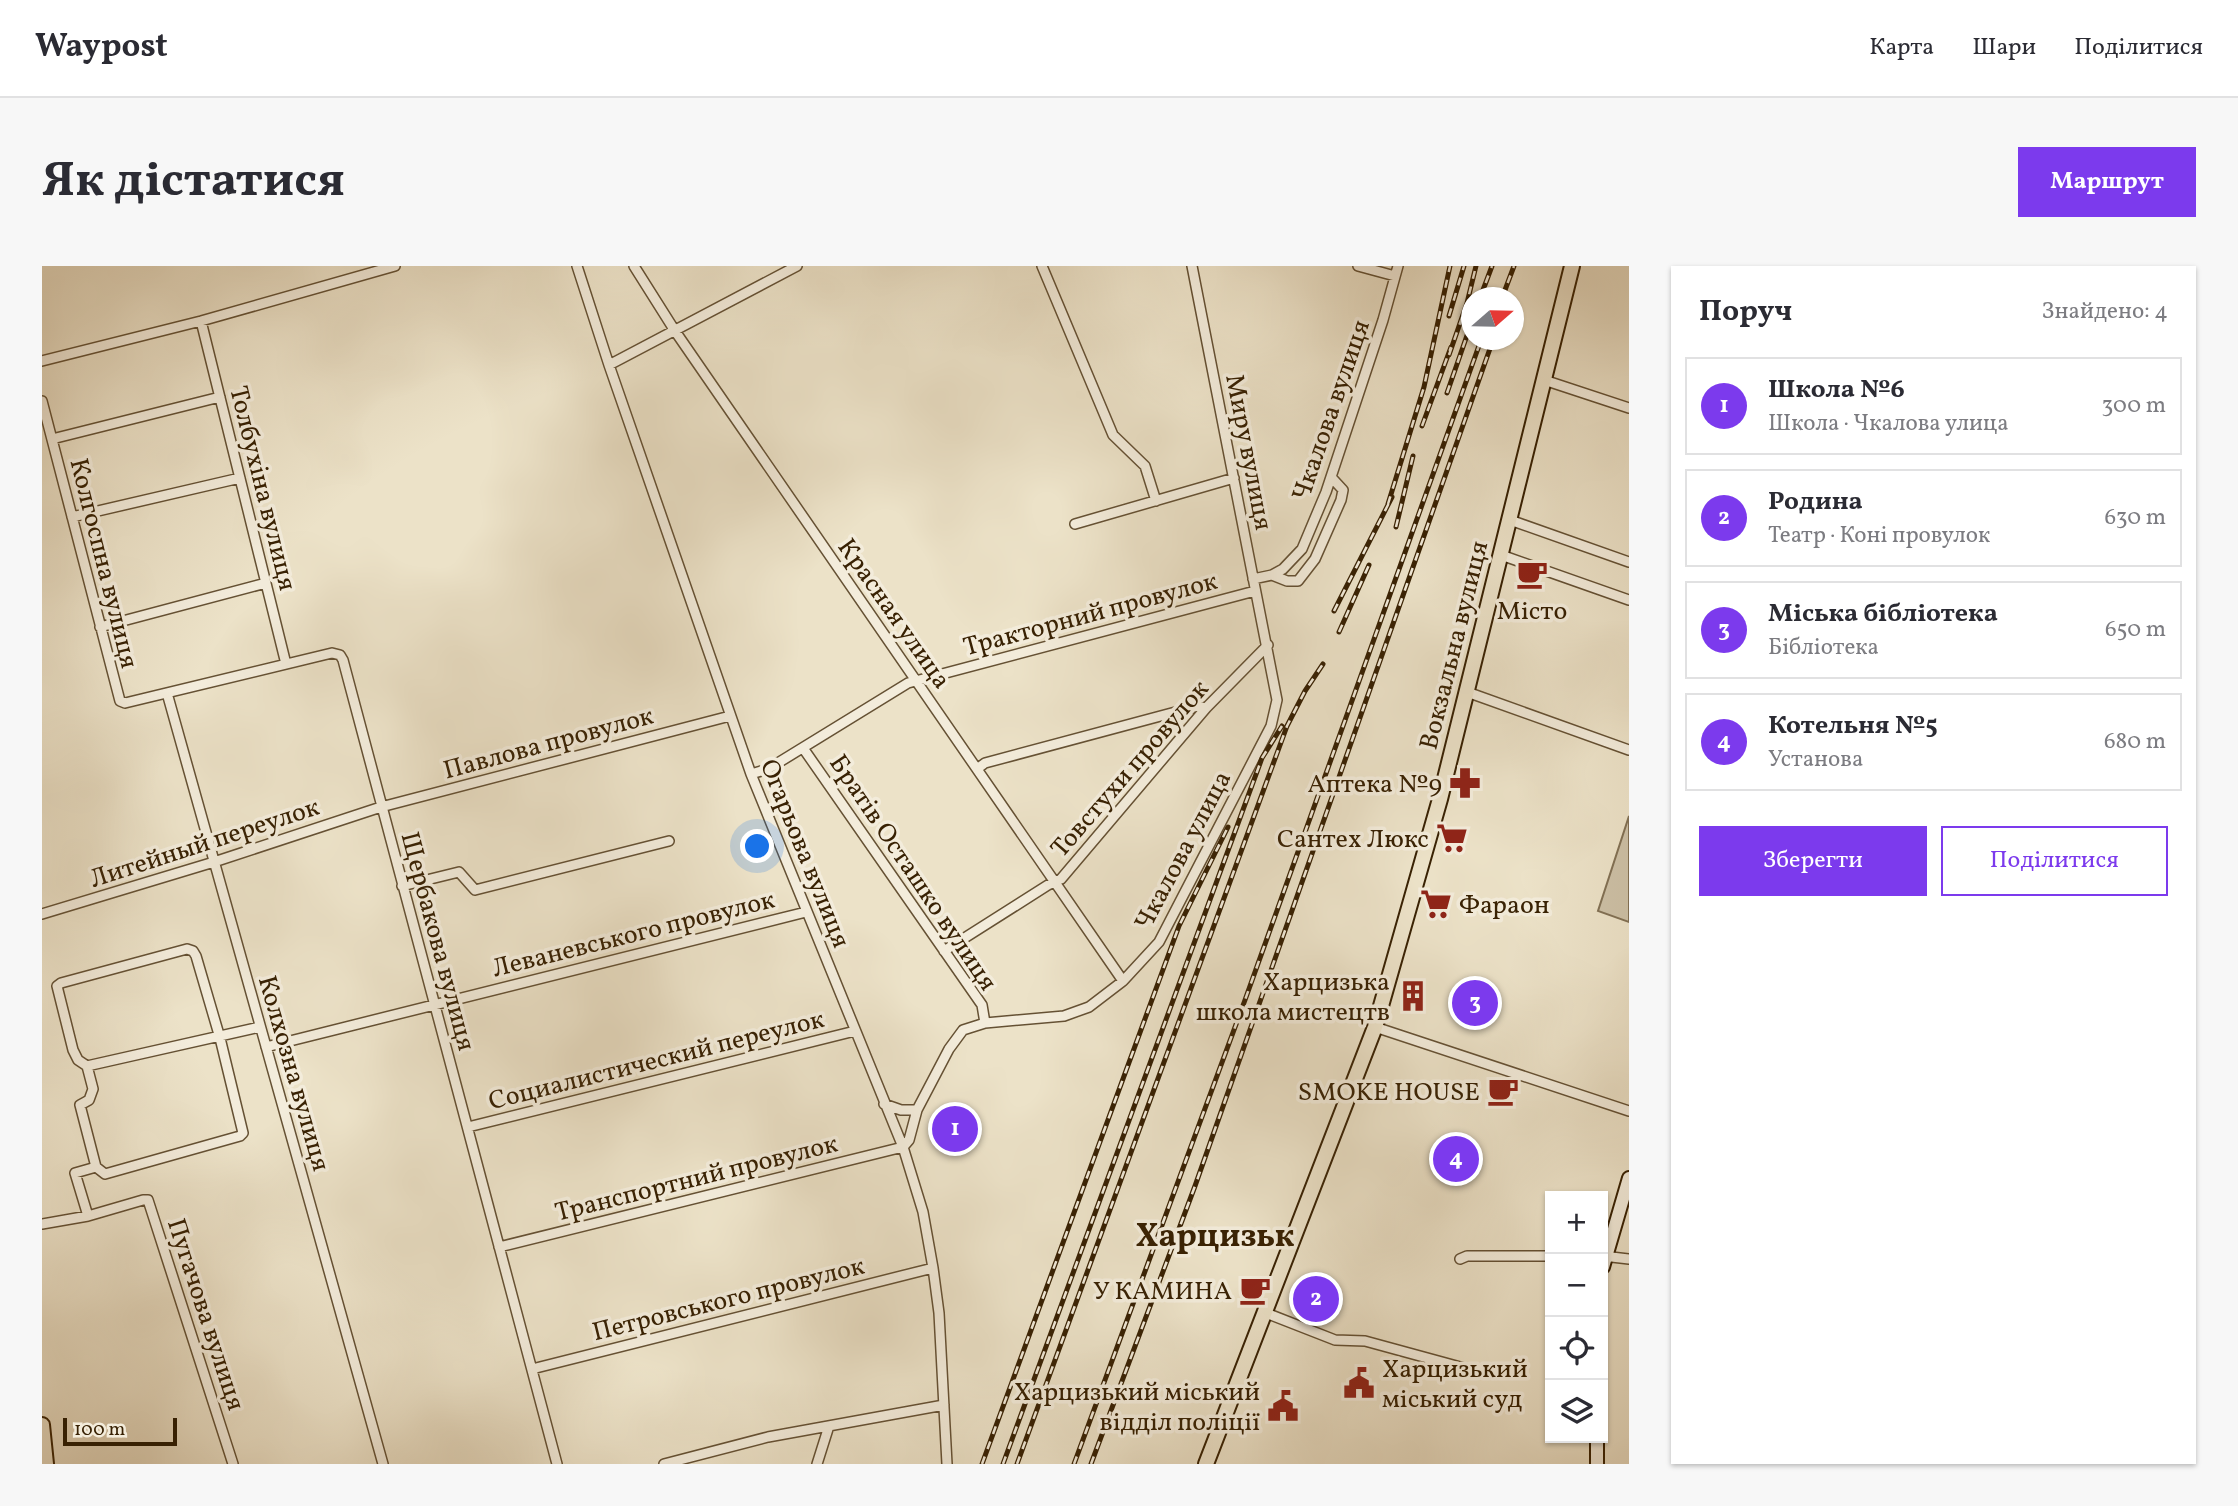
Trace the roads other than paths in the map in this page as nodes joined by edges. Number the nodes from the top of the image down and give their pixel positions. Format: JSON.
{"nodes":[{"id":1,"x":395,"y":266,"type":"edge"},
{"id":2,"x":577,"y":266,"type":"edge"},
{"id":3,"x":634,"y":266,"type":"edge"},
{"id":4,"x":797,"y":266,"type":"edge"},
{"id":5,"x":1042,"y":266,"type":"edge"},
{"id":6,"x":1192,"y":266,"type":"edge"},
{"id":7,"x":1358,"y":266,"type":"edge"},
{"id":8,"x":1572,"y":266,"type":"edge"},
{"id":9,"x":1396,"y":271,"type":"edge"},
{"id":10,"x":201,"y":321,"type":"junction"},
{"id":11,"x":675,"y":331,"type":"junction"},
{"id":12,"x":42,"y":361,"type":"edge"},
{"id":13,"x":609,"y":365,"type":"junction"},
{"id":14,"x":1544,"y":380,"type":"junction"},
{"id":15,"x":220,"y":397,"type":"junction"},
{"id":16,"x":42,"y":401,"type":"edge"},
{"id":17,"x":1629,"y":408,"type":"edge"},
{"id":18,"x":52,"y":439,"type":"junction"},
{"id":19,"x":1331,"y":477,"type":"junction"},
{"id":20,"x":240,"y":478,"type":"junction"},
{"id":21,"x":1234,"y":478,"type":"junction"},
{"id":22,"x":1156,"y":501,"type":"junction"},
{"id":23,"x":72,"y":517,"type":"junction"},
{"id":24,"x":1510,"y":520,"type":"junction"},
{"id":25,"x":1075,"y":524,"type":"dead end"},
{"id":26,"x":1501,"y":555,"type":"junction"},
{"id":27,"x":1629,"y":562,"type":"edge"},
{"id":28,"x":1272,"y":575,"type":"junction"},
{"id":29,"x":1253,"y":579,"type":"junction"},
{"id":30,"x":266,"y":583,"type":"junction"},
{"id":31,"x":1255,"y":591,"type":"junction"},
{"id":32,"x":1629,"y":600,"type":"edge"},
{"id":33,"x":100,"y":627,"type":"junction"},
{"id":34,"x":1268,"y":645,"type":"junction"},
{"id":35,"x":286,"y":664,"type":"junction"},
{"id":36,"x":916,"y":681,"type":"junction"},
{"id":37,"x":1467,"y":692,"type":"junction"},
{"id":38,"x":167,"y":693,"type":"junction"},
{"id":39,"x":117,"y":695,"type":"joint"},
{"id":40,"x":1206,"y":708,"type":"junction"},
{"id":41,"x":730,"y":716,"type":"junction"},
{"id":42,"x":803,"y":748,"type":"junction"},
{"id":43,"x":1629,"y":750,"type":"edge"},
{"id":44,"x":977,"y":769,"type":"junction"},
{"id":45,"x":751,"y":774,"type":"junction"},
{"id":46,"x":379,"y":808,"type":"junction"},
{"id":47,"x":669,"y":841,"type":"dead end"},
{"id":48,"x":214,"y":862,"type":"junction"},
{"id":49,"x":1055,"y":882,"type":"junction"},
{"id":50,"x":402,"y":886,"type":"junction"},
{"id":51,"x":806,"y":912,"type":"junction"},
{"id":52,"x":42,"y":915,"type":"edge"},
{"id":53,"x":944,"y":951,"type":"junction"},
{"id":54,"x":1123,"y":982,"type":"junction"},
{"id":55,"x":434,"y":1004,"type":"junction"},
{"id":56,"x":985,"y":1023,"type":"junction"},
{"id":57,"x":260,"y":1027,"type":"junction"},
{"id":58,"x":1375,"y":1027,"type":"junction"},
{"id":59,"x":855,"y":1031,"type":"junction"},
{"id":60,"x":220,"y":1038,"type":"junction"},
{"id":61,"x":266,"y":1047,"type":"junction"},
{"id":62,"x":87,"y":1066,"type":"junction"},
{"id":63,"x":884,"y":1104,"type":"junction"},
{"id":64,"x":917,"y":1110,"type":"junction"},
{"id":65,"x":1629,"y":1111,"type":"edge"},
{"id":66,"x":468,"y":1127,"type":"junction"},
{"id":67,"x":903,"y":1147,"type":"junction"},
{"id":68,"x":96,"y":1167,"type":"junction"},
{"id":69,"x":1629,"y":1178,"type":"edge"},
{"id":70,"x":88,"y":1216,"type":"junction"},
{"id":71,"x":42,"y":1224,"type":"edge"},
{"id":72,"x":499,"y":1247,"type":"junction"},
{"id":73,"x":1606,"y":1254,"type":"edge"},
{"id":74,"x":1545,"y":1256,"type":"edge"},
{"id":75,"x":1460,"y":1259,"type":"dead end"},
{"id":76,"x":1629,"y":1259,"type":"edge"},
{"id":77,"x":1608,"y":1260,"type":"edge"},
{"id":78,"x":933,"y":1268,"type":"junction"},
{"id":79,"x":1266,"y":1313,"type":"junction"},
{"id":80,"x":1464,"y":1368,"type":"dead end"},
{"id":81,"x":532,"y":1369,"type":"junction"},
{"id":82,"x":944,"y":1405,"type":"junction"},
{"id":83,"x":42,"y":1425,"type":"edge"},
{"id":84,"x":829,"y":1426,"type":"junction"},
{"id":85,"x":1597,"y":1443,"type":"edge"},
{"id":86,"x":46,"y":1464,"type":"edge"},
{"id":87,"x":233,"y":1464,"type":"edge"},
{"id":88,"x":383,"y":1464,"type":"edge"},
{"id":89,"x":557,"y":1464,"type":"edge"},
{"id":90,"x":663,"y":1464,"type":"edge"},
{"id":91,"x":817,"y":1464,"type":"edge"},
{"id":92,"x":947,"y":1464,"type":"edge"},
{"id":93,"x":1206,"y":1464,"type":"edge"},
{"id":94,"x":1597,"y":1464,"type":"edge"}],
"edges":[{"from":1,"to":10,"type":"street"},
{"from":2,"to":13,"type":"street","name":"Огарьова вулиця"},
{"from":3,"to":11,"type":"street","name":"Красная улица"},
{"from":4,"to":11,"type":"street"},
{"from":5,"to":22,"type":"street"},
{"from":6,"to":21,"type":"street","name":"Миру вулиця"},
{"from":7,"to":9,"type":"street"},
{"from":8,"to":14,"type":"main road","name":"Вокзальна вулиця"},
{"from":9,"to":19,"type":"street","name":"Чкалова вулиця"},
{"from":10,"to":12,"type":"street"},
{"from":10,"to":15,"type":"street","name":"Толбухіна вулиця"},
{"from":11,"to":13,"type":"street"},
{"from":11,"to":36,"type":"street","name":"Красная улица"},
{"from":13,"to":41,"type":"street","name":"Огарьова вулиця"},
{"from":14,"to":17,"type":"street"},
{"from":14,"to":24,"type":"main road","name":"Вокзальна вулиця"},
{"from":15,"to":18,"type":"street"},
{"from":15,"to":20,"type":"street","name":"Толбухіна вулиця"},
{"from":16,"to":18,"type":"street","name":"Колгоспна вулиця"},
{"from":18,"to":23,"type":"street","name":"Колгоспна вулиця"},
{"from":19,"to":28,"type":"street","name":"Чкалова вулиця"},
{"from":19,"to":28,"type":"street"},
{"from":20,"to":23,"type":"street"},
{"from":20,"to":30,"type":"street","name":"Толбухіна вулиця"},
{"from":21,"to":22,"type":"street"},
{"from":21,"to":29,"type":"street","name":"Миру вулиця"},
{"from":22,"to":25,"type":"street"},
{"from":23,"to":33,"type":"street","name":"Колгоспна вулиця"},
{"from":24,"to":26,"type":"main road","name":"Вокзальна вулиця"},
{"from":24,"to":27,"type":"street"},
{"from":26,"to":32,"type":"street"},
{"from":26,"to":37,"type":"main road","name":"Вокзальна вулиця"},
{"from":28,"to":29,"type":"street","name":"Чкалова вулиця"},
{"from":29,"to":31,"type":"street","name":"Миру вулиця"},
{"from":30,"to":33,"type":"street"},
{"from":30,"to":35,"type":"street","name":"Толбухіна вулиця"},
{"from":31,"to":34,"type":"street","name":"Миру вулиця"},
{"from":31,"to":36,"type":"street","name":"Тракторний провулок"},
{"from":33,"to":39,"type":"street","name":"Колгоспна вулиця"},
{"from":34,"to":40,"type":"street","name":"Товстухи провулок"},
{"from":34,"to":54,"type":"street","name":"Чкалова улица"},
{"from":35,"to":38,"type":"street","name":"Щербакова вулиця"},
{"from":35,"to":46,"type":"street","name":"Щербакова вулиця"},
{"from":36,"to":42,"type":"street","name":"Тракторний провулок"},
{"from":36,"to":44,"type":"street","name":"Красная улица"},
{"from":37,"to":43,"type":"street"},
{"from":37,"to":58,"type":"main road","name":"Вокзальна вулиця"},
{"from":38,"to":39,"type":"street","name":"Щербакова вулиця"},
{"from":38,"to":48,"type":"street","name":"Колхозна вулиця"},
{"from":40,"to":44,"type":"street"},
{"from":40,"to":49,"type":"street","name":"Товстухи провулок"},
{"from":41,"to":45,"type":"street","name":"Огарьова вулиця"},
{"from":41,"to":46,"type":"street","name":"Павлова провулок"},
{"from":42,"to":45,"type":"street","name":"Тракторний провулок"},
{"from":42,"to":53,"type":"street","name":"Братів Осташко вулиця"},
{"from":44,"to":49,"type":"street","name":"Красная улица"},
{"from":45,"to":51,"type":"street","name":"Огарьова вулиця"},
{"from":46,"to":48,"type":"street","name":"Литейный переулок"},
{"from":46,"to":50,"type":"street","name":"Щербакова вулиця"},
{"from":47,"to":50,"type":"street"},
{"from":48,"to":52,"type":"street","name":"Литейный переулок"},
{"from":48,"to":57,"type":"street","name":"Колхозна вулиця"},
{"from":49,"to":53,"type":"street","name":"Товстухи провулок"},
{"from":49,"to":54,"type":"street","name":"Красная улица"},
{"from":50,"to":55,"type":"street","name":"Щербакова вулиця"},
{"from":51,"to":55,"type":"street","name":"Леваневського провулок"},
{"from":51,"to":59,"type":"street","name":"Огарьова вулиця"},
{"from":53,"to":56,"type":"street","name":"Братів Осташко вулиця"},
{"from":54,"to":56,"type":"street","name":"Чкалова улица"},
{"from":55,"to":61,"type":"street","name":"Леваневського провулок"},
{"from":55,"to":66,"type":"street","name":"Щербакова вулиця"},
{"from":56,"to":64,"type":"street","name":"Чкалова улица"},
{"from":57,"to":60,"type":"street"},
{"from":57,"to":61,"type":"street","name":"Колхозна вулиця"},
{"from":58,"to":65,"type":"street"},
{"from":58,"to":79,"type":"main road","name":"Вокзальна вулиця"},
{"from":59,"to":63,"type":"street","name":"Огарьова вулиця"},
{"from":59,"to":66,"type":"street","name":"Социалистический переулок"},
{"from":60,"to":62,"type":"street"},
{"from":60,"to":62,"type":"street"},
{"from":60,"to":68,"type":"street"},
{"from":61,"to":88,"type":"street","name":"Колхозна вулиця"},
{"from":62,"to":68,"type":"street"},
{"from":63,"to":64,"type":"street"},
{"from":63,"to":67,"type":"street","name":"Огарьова вулиця"},
{"from":64,"to":67,"type":"street","name":"Чкалова улица"},
{"from":66,"to":72,"type":"street","name":"Щербакова вулиця"},
{"from":67,"to":72,"type":"street","name":"Транспортний провулок"},
{"from":67,"to":78,"type":"street","name":"Огарьова вулиця"},
{"from":68,"to":70,"type":"street"},
{"from":69,"to":73,"type":"main road"},
{"from":70,"to":71,"type":"street","name":"Пугачова вулиця"},
{"from":70,"to":87,"type":"street","name":"Пугачова вулиця"},
{"from":72,"to":81,"type":"street","name":"Щербакова вулиця"},
{"from":74,"to":75,"type":"street"},
{"from":76,"to":77,"type":"street"},
{"from":78,"to":81,"type":"street","name":"Петровського провулок"},
{"from":78,"to":82,"type":"street","name":"Огарьова вулиця"},
{"from":79,"to":80,"type":"street"},
{"from":79,"to":93,"type":"main road","name":"Вокзальна вулиця"},
{"from":81,"to":89,"type":"street","name":"Щербакова вулиця"},
{"from":82,"to":84,"type":"street"},
{"from":82,"to":92,"type":"street","name":"Огарьова вулиця"},
{"from":83,"to":86,"type":"main road"},
{"from":84,"to":90,"type":"street"},
{"from":84,"to":91,"type":"street"},
{"from":85,"to":94,"type":"main road"}]}
